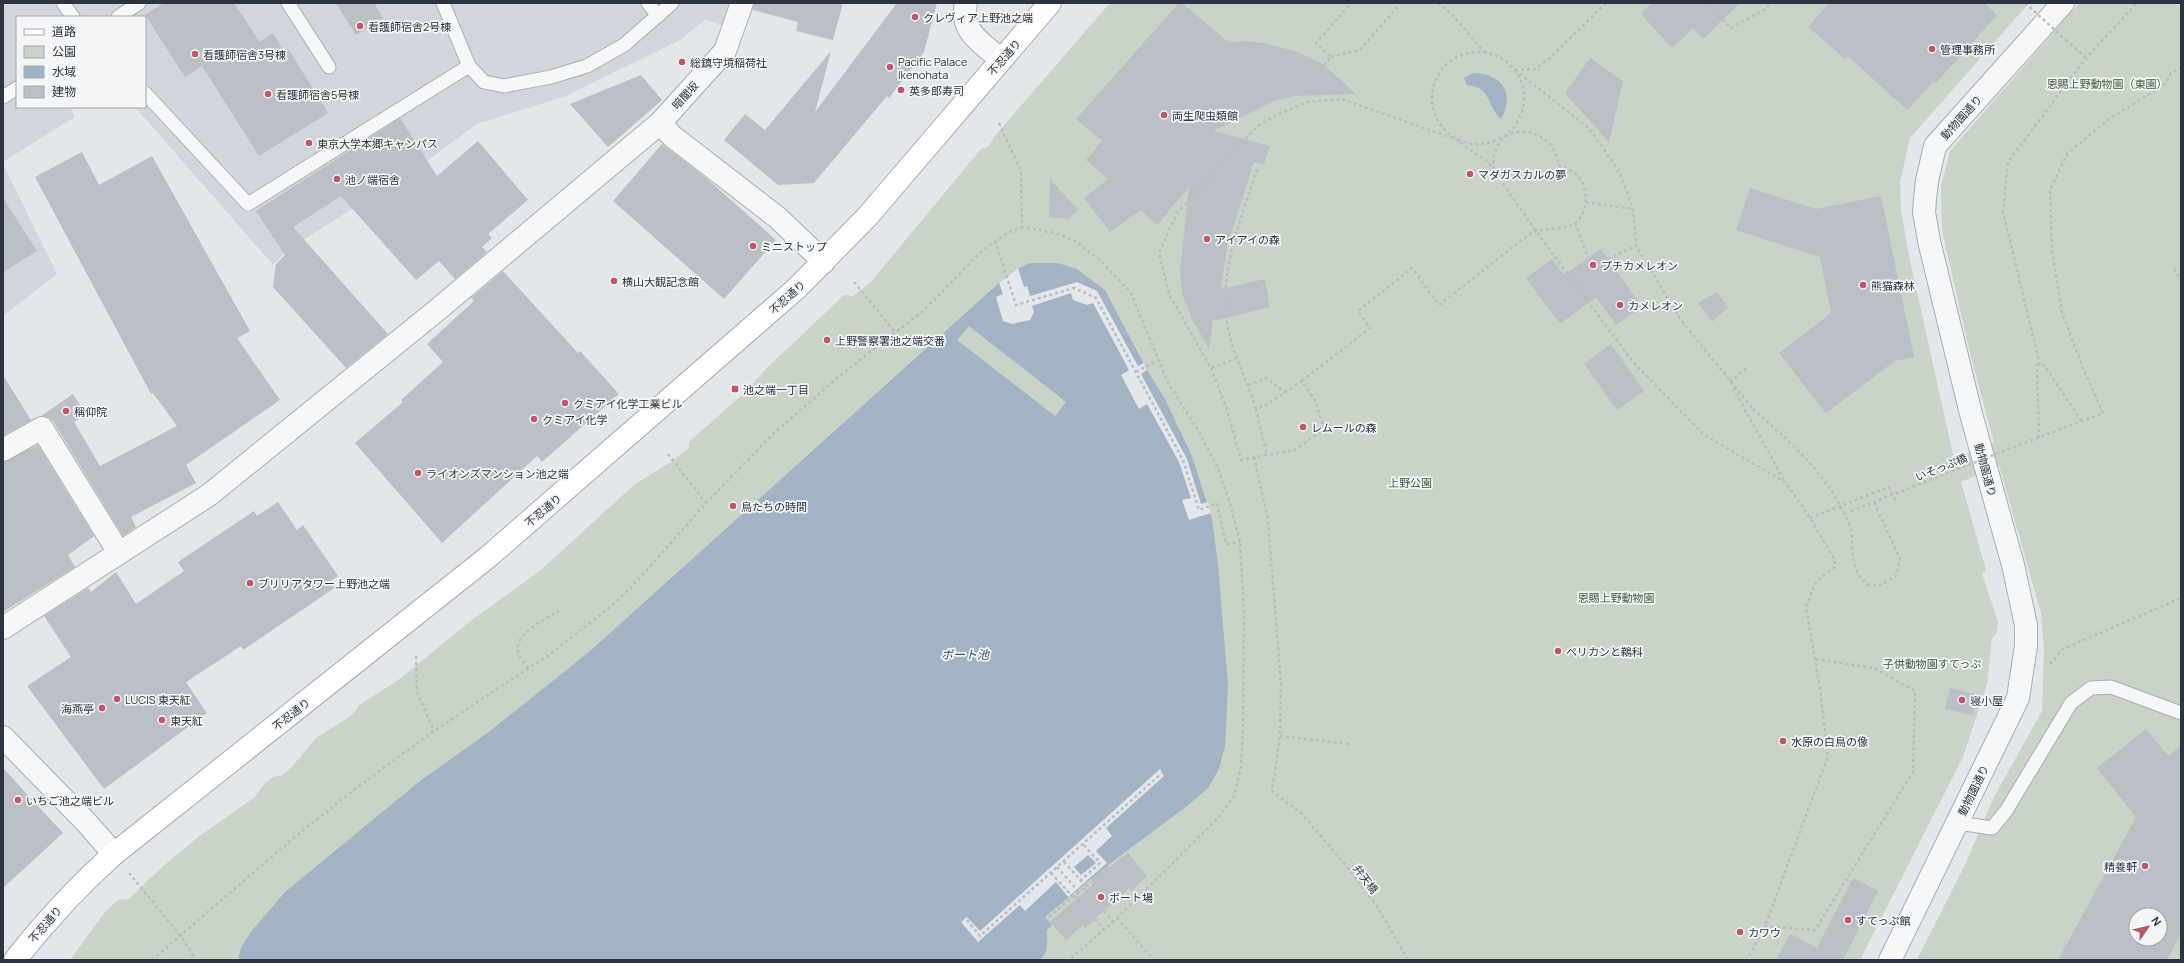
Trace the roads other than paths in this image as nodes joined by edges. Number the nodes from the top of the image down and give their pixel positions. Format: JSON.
{"nodes":[{"id":1,"x":63,"y":3,"type":"edge"},
{"id":2,"x":139,"y":3,"type":"edge"},
{"id":3,"x":288,"y":3,"type":"edge"},
{"id":4,"x":443,"y":3,"type":"edge"},
{"id":5,"x":648,"y":3,"type":"edge"},
{"id":6,"x":672,"y":3,"type":"edge"},
{"id":7,"x":966,"y":3,"type":"edge"},
{"id":8,"x":1050,"y":3,"type":"edge"},
{"id":9,"x":2063,"y":3,"type":"edge"},
{"id":10,"x":737,"y":5,"type":"edge"},
{"id":11,"x":71,"y":16,"type":"edge"},
{"id":12,"x":120,"y":16,"type":"edge"},
{"id":13,"x":658,"y":16,"type":"junction"},
{"id":14,"x":1001,"y":60,"type":"junction"},
{"id":15,"x":469,"y":66,"type":"junction"},
{"id":16,"x":329,"y":67,"type":"dead end"},
{"id":17,"x":16,"y":89,"type":"edge"},
{"id":18,"x":146,"y":94,"type":"edge"},
{"id":19,"x":3,"y":97,"type":"edge"},
{"id":20,"x":660,"y":123,"type":"junction"},
{"id":21,"x":824,"y":262,"type":"junction"},
{"id":22,"x":3,"y":450,"type":"edge"},
{"id":23,"x":119,"y":553,"type":"junction"},
{"id":24,"x":3,"y":628,"type":"edge"},
{"id":25,"x":2181,"y":713,"type":"edge"},
{"id":26,"x":3,"y":737,"type":"edge"},
{"id":27,"x":1958,"y":823,"type":"junction"},
{"id":28,"x":114,"y":854,"type":"junction"},
{"id":29,"x":15,"y":960,"type":"edge"},
{"id":30,"x":1890,"y":960,"type":"edge"}],
"edges":[{"from":1,"to":11,"type":"lane"},
{"from":2,"to":12,"type":"lane"},
{"from":3,"to":16,"type":"lane"},
{"from":4,"to":15,"type":"lane"},
{"from":5,"to":13,"type":"lane"},
{"from":6,"to":13,"type":"lane"},
{"from":7,"to":14,"type":"street"},
{"from":8,"to":14,"type":"main road","name":"不忍通り"},
{"from":9,"to":27,"type":"street","name":"動物園通り"},
{"from":10,"to":20,"type":"street","name":"暗闇坂"},
{"from":13,"to":15,"type":"lane"},
{"from":14,"to":21,"type":"main road","name":"不忍通り"},
{"from":15,"to":18,"type":"lane"},
{"from":17,"to":19,"type":"lane"},
{"from":20,"to":21,"type":"street"},
{"from":20,"to":23,"type":"street","name":"暗闇坂"},
{"from":21,"to":28,"type":"main road","name":"不忍通り"},
{"from":22,"to":23,"type":"street"},
{"from":23,"to":24,"type":"street","name":"暗闇坂"},
{"from":25,"to":27,"type":"lane"},
{"from":26,"to":28,"type":"street"},
{"from":27,"to":30,"type":"street","name":"動物園通り"},
{"from":28,"to":29,"type":"main road","name":"不忍通り"}]}
